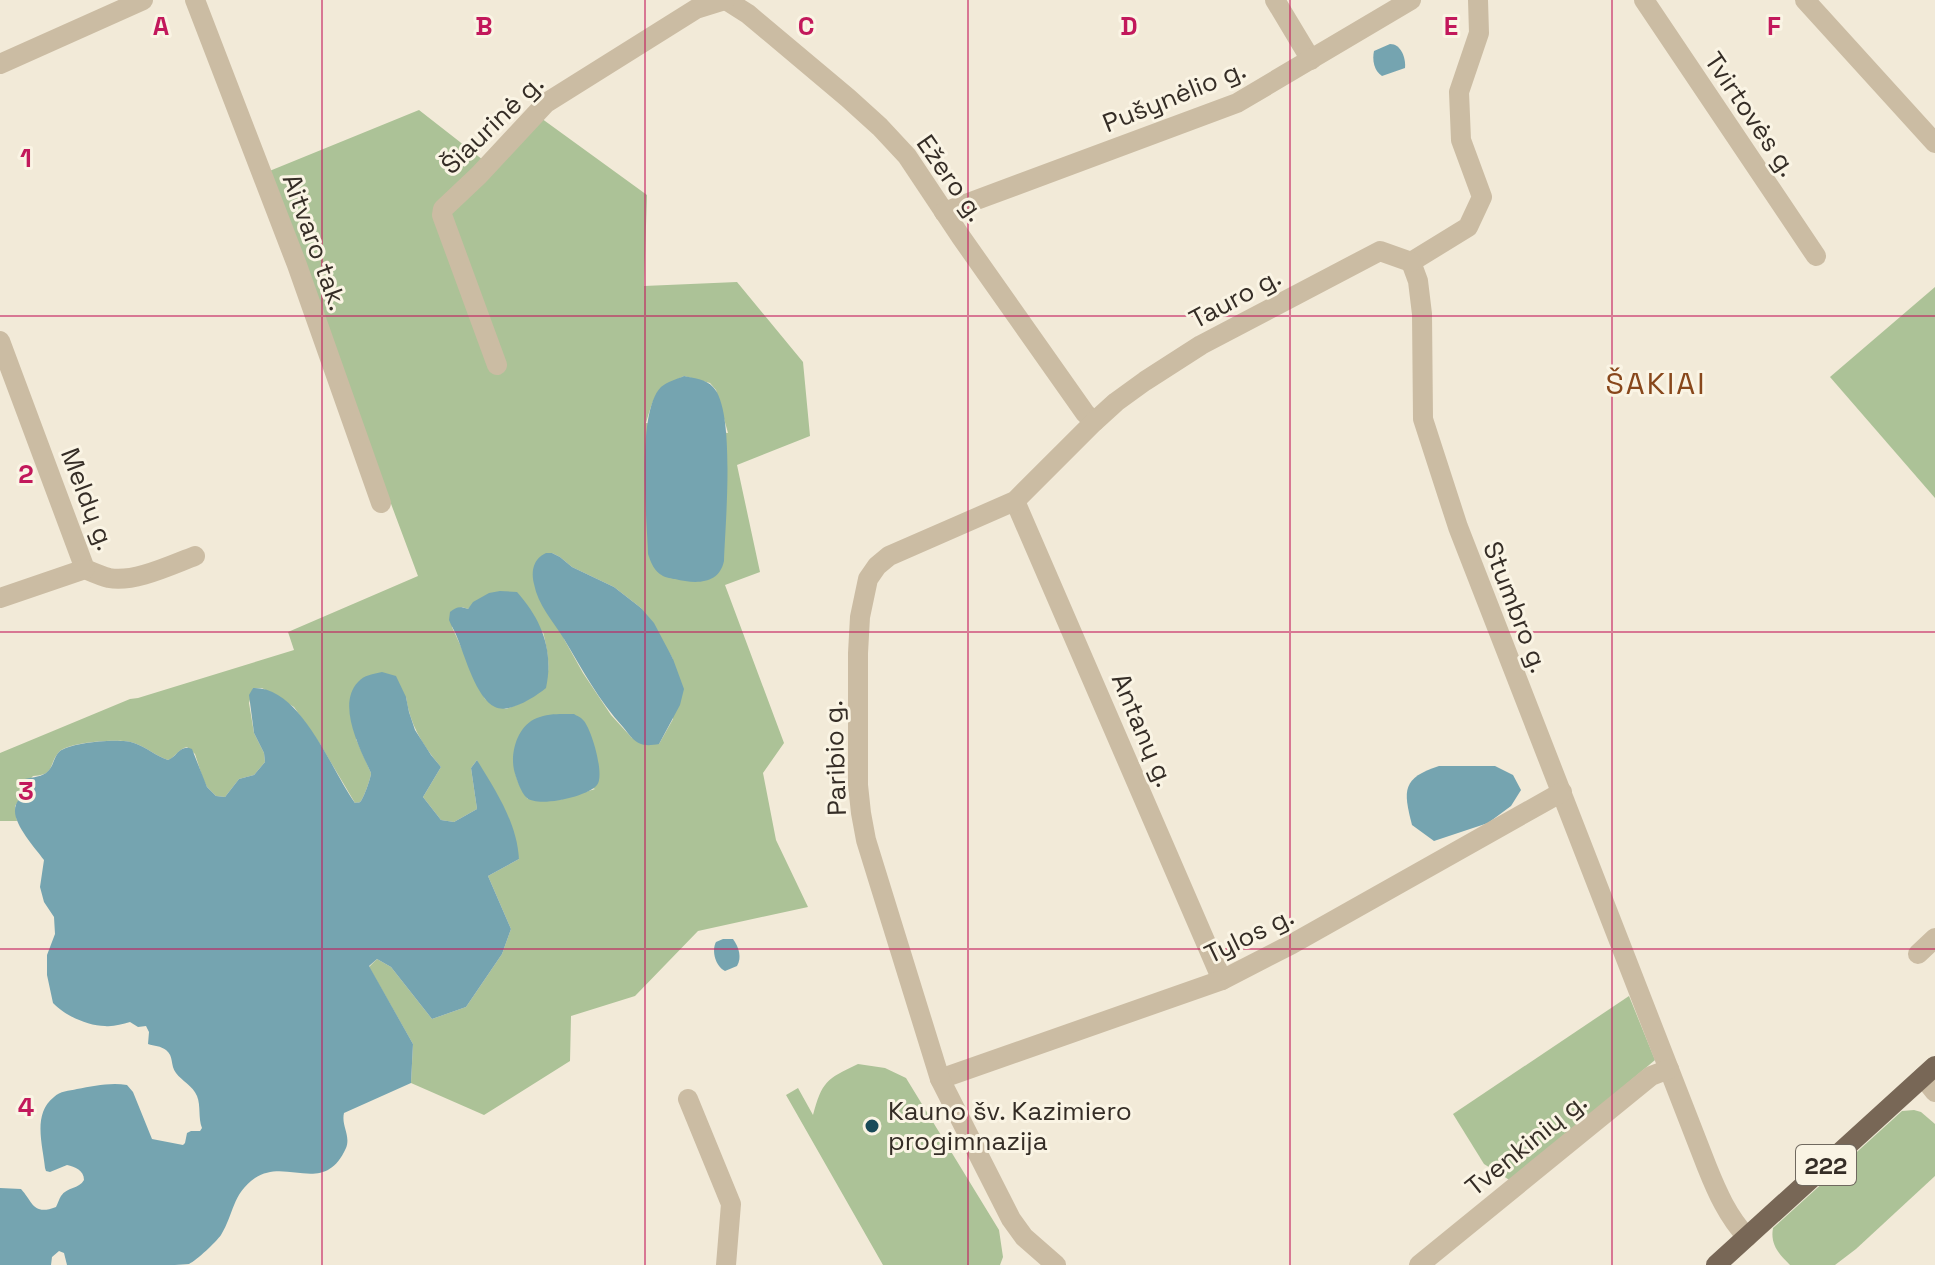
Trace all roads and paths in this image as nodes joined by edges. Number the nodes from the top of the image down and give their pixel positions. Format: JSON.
{"nodes":[{"id":1,"x":143,"y":0,"type":"edge"},
{"id":2,"x":195,"y":0,"type":"edge"},
{"id":3,"x":726,"y":0,"type":"edge"},
{"id":4,"x":1275,"y":0,"type":"edge"},
{"id":5,"x":1411,"y":0,"type":"edge"},
{"id":6,"x":1478,"y":0,"type":"edge"},
{"id":7,"x":1644,"y":0,"type":"edge"},
{"id":8,"x":1805,"y":0,"type":"edge"},
{"id":9,"x":1311,"y":60,"type":"junction"},
{"id":10,"x":0,"y":64,"type":"edge"},
{"id":11,"x":1935,"y":143,"type":"edge"},
{"id":12,"x":944,"y":212,"type":"junction"},
{"id":13,"x":1816,"y":256,"type":"dead end"},
{"id":14,"x":1411,"y":262,"type":"junction"},
{"id":15,"x":0,"y":342,"type":"edge"},
{"id":16,"x":497,"y":365,"type":"dead end"},
{"id":17,"x":1094,"y":422,"type":"junction"},
{"id":18,"x":1015,"y":501,"type":"junction"},
{"id":19,"x":381,"y":503,"type":"dead end"},
{"id":20,"x":195,"y":556,"type":"dead end"},
{"id":21,"x":85,"y":569,"type":"junction"},
{"id":22,"x":0,"y":598,"type":"edge"},
{"id":23,"x":1562,"y":792,"type":"junction"},
{"id":24,"x":1935,"y":938,"type":"edge"},
{"id":25,"x":1918,"y":954,"type":"dead end"},
{"id":26,"x":1222,"y":980,"type":"junction"},
{"id":27,"x":1669,"y":1069,"type":"junction"},
{"id":28,"x":1931,"y":1078,"type":"edge"},
{"id":29,"x":940,"y":1079,"type":"junction"},
{"id":30,"x":688,"y":1099,"type":"dead end"},
{"id":31,"x":1747,"y":1237,"type":"junction"},
{"id":32,"x":726,"y":1265,"type":"edge"},
{"id":33,"x":1056,"y":1265,"type":"edge"},
{"id":34,"x":1419,"y":1265,"type":"edge"},
{"id":35,"x":1716,"y":1265,"type":"edge"}],
"edges":[{"from":1,"to":10,"type":"street"},
{"from":2,"to":19,"type":"street","name":"Aitvaro tak."},
{"from":3,"to":12,"type":"street","name":"Ežero g."},
{"from":3,"to":16,"type":"street","name":"Šiaurinė g."},
{"from":4,"to":9,"type":"street"},
{"from":5,"to":9,"type":"street","name":"Pušynėlio g."},
{"from":6,"to":14,"type":"street"},
{"from":7,"to":13,"type":"street","name":"Tvirtovės g."},
{"from":8,"to":11,"type":"street"},
{"from":9,"to":12,"type":"street","name":"Pušynėlio g."},
{"from":12,"to":17,"type":"street","name":"Ežero g."},
{"from":14,"to":17,"type":"street","name":"Tauro g."},
{"from":14,"to":23,"type":"street","name":"Stumbro g."},
{"from":15,"to":21,"type":"street","name":"Meldų g."},
{"from":17,"to":18,"type":"street","name":"Paribio g."},
{"from":18,"to":26,"type":"street","name":"Antanų g."},
{"from":18,"to":29,"type":"street","name":"Paribio g."},
{"from":20,"to":21,"type":"street","name":"Meldų g."},
{"from":21,"to":22,"type":"street"},
{"from":23,"to":26,"type":"street","name":"Tylos g."},
{"from":23,"to":27,"type":"street","name":"Stumbro g."},
{"from":24,"to":25,"type":"street"},
{"from":26,"to":29,"type":"street","name":"Tylos g."},
{"from":27,"to":31,"type":"street","name":"Stumbro g."},
{"from":27,"to":34,"type":"street","name":"Tvenkinių g."},
{"from":28,"to":31,"type":"main road","number":"222"},
{"from":29,"to":33,"type":"street","name":"Paribio g."},
{"from":30,"to":32,"type":"street"},
{"from":31,"to":35,"type":"main road","number":"222"}]}
